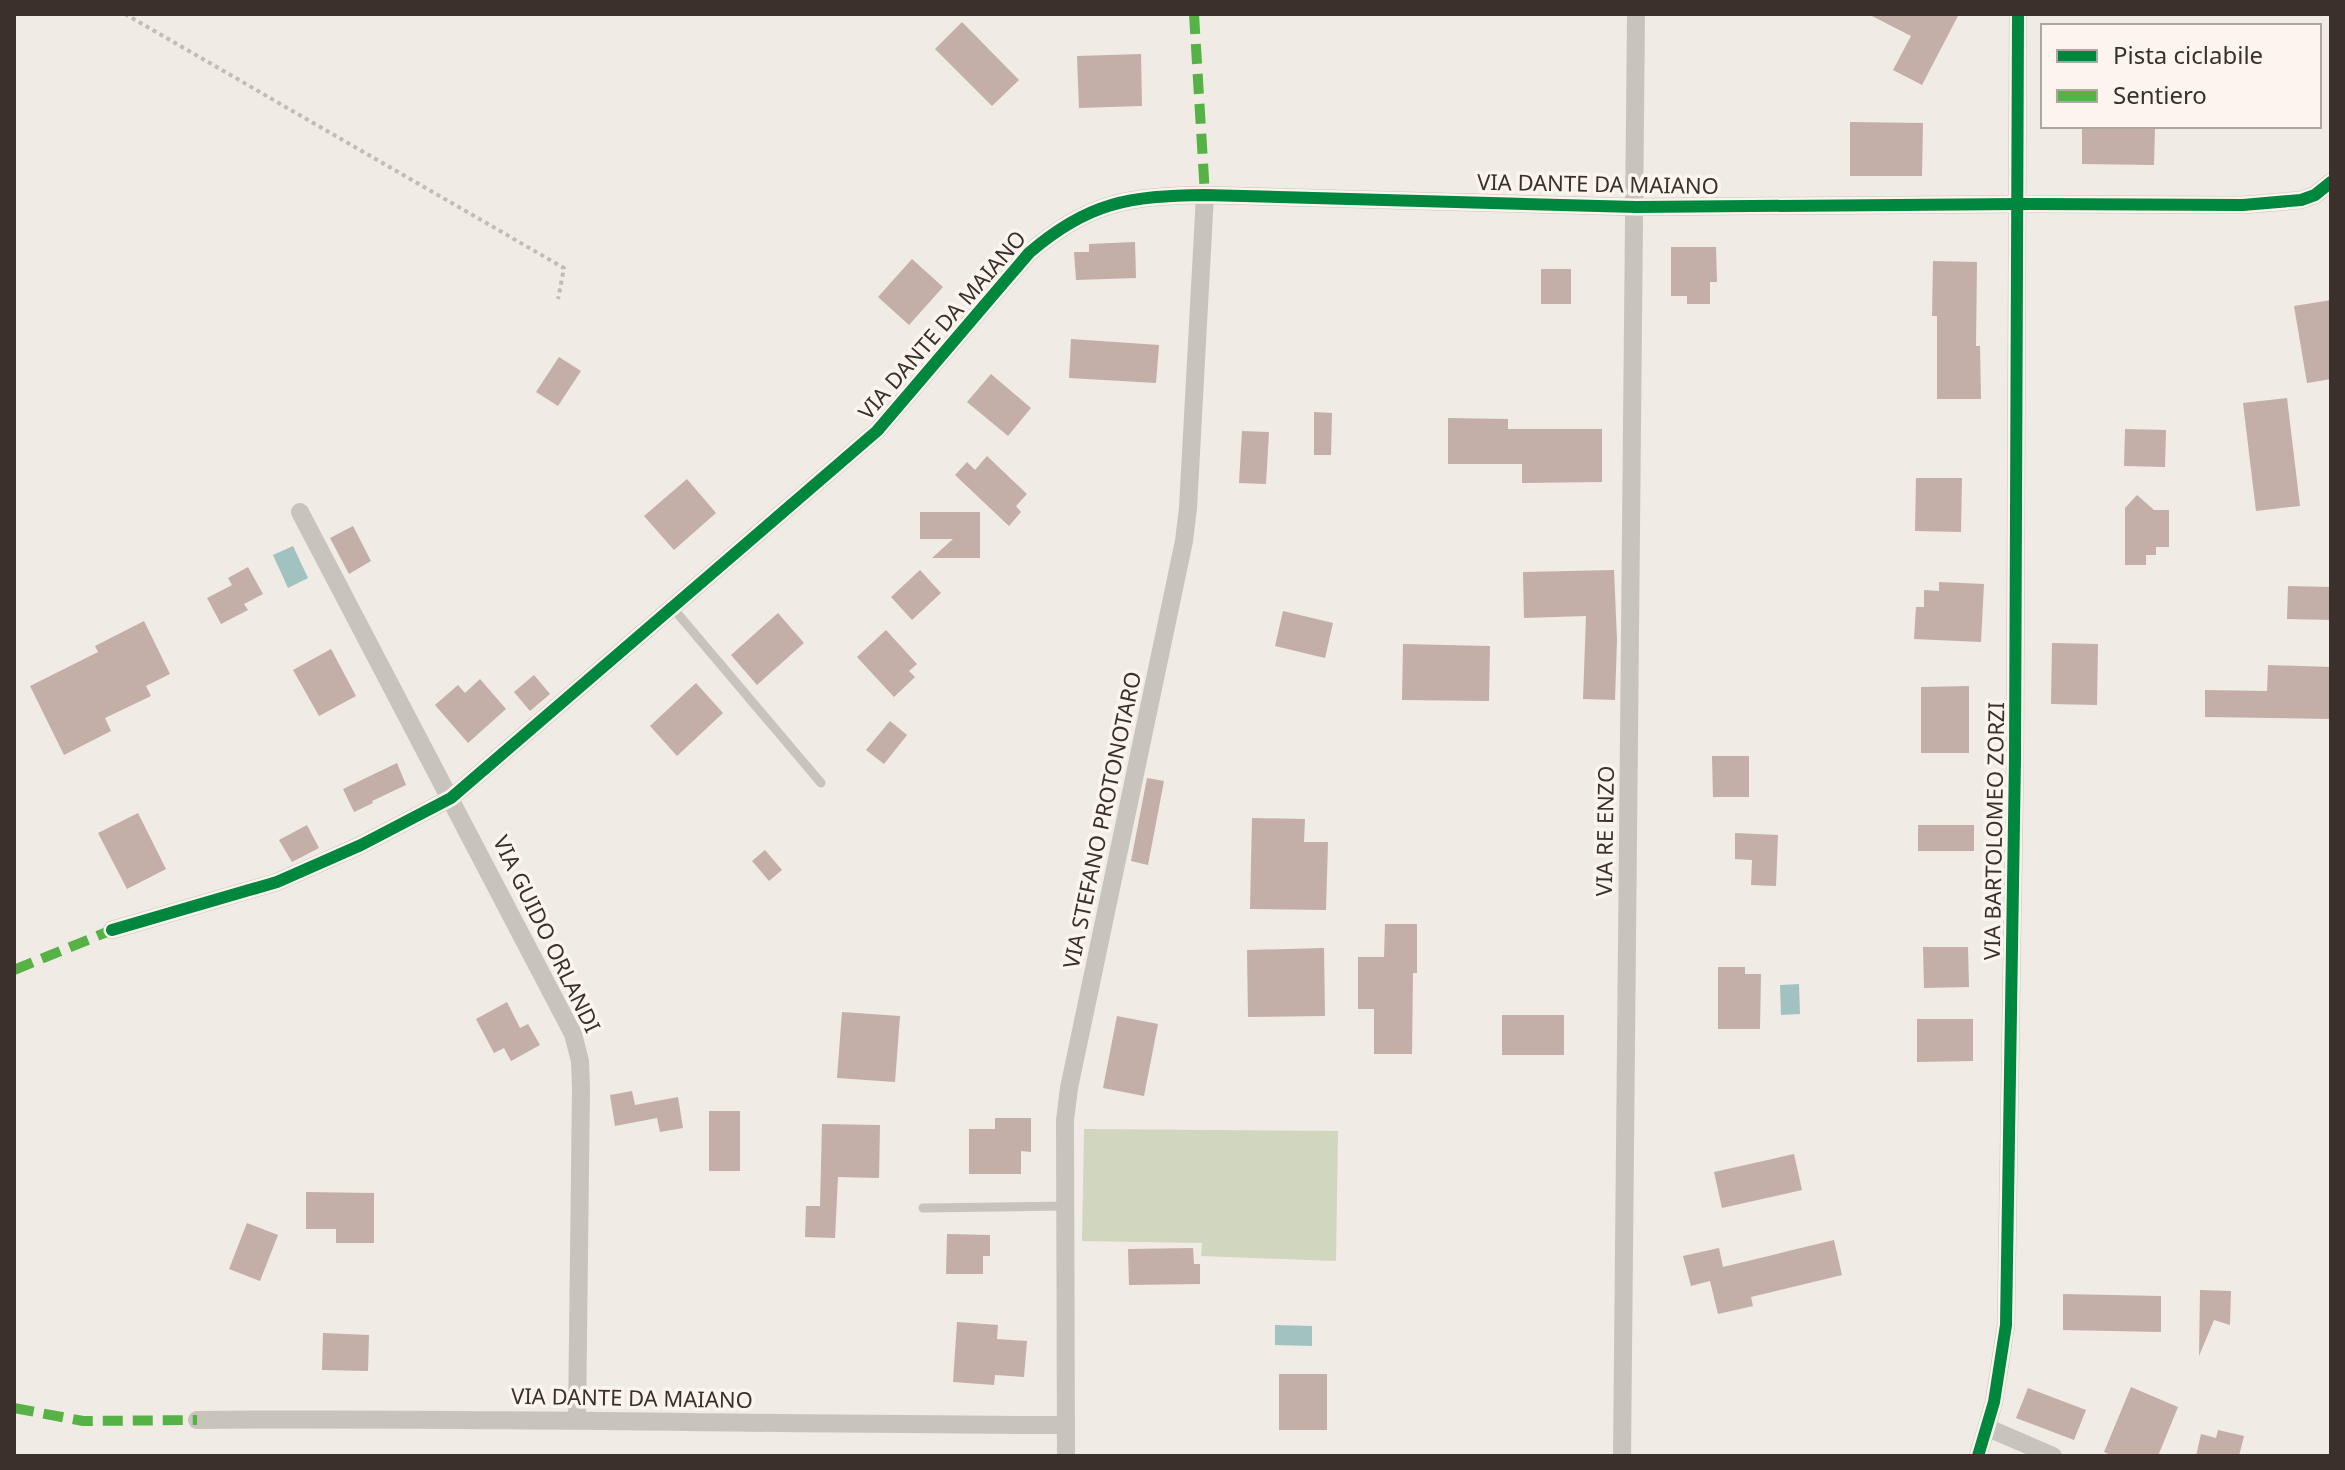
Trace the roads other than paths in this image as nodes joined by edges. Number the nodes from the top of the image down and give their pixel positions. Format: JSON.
{"nodes":[{"id":1,"x":1636,"y":14,"type":"edge"},
{"id":2,"x":2018,"y":14,"type":"edge"},
{"id":3,"x":2331,"y":182,"type":"edge"},
{"id":4,"x":1205,"y":195,"type":"junction"},
{"id":5,"x":2018,"y":204,"type":"junction"},
{"id":6,"x":1636,"y":207,"type":"junction"},
{"id":7,"x":300,"y":512,"type":"dead end"},
{"id":8,"x":672,"y":607,"type":"junction"},
{"id":9,"x":821,"y":783,"type":"dead end"},
{"id":10,"x":451,"y":798,"type":"junction"},
{"id":11,"x":112,"y":930,"type":"dead end"},
{"id":12,"x":1064,"y":1206,"type":"junction"},
{"id":13,"x":923,"y":1208,"type":"dead end"},
{"id":14,"x":197,"y":1420,"type":"dead end"},
{"id":15,"x":577,"y":1420,"type":"junction"},
{"id":16,"x":1066,"y":1425,"type":"junction"},
{"id":17,"x":1988,"y":1428,"type":"junction"},
{"id":18,"x":1066,"y":1456,"type":"edge"},
{"id":19,"x":1622,"y":1456,"type":"edge"},
{"id":20,"x":1978,"y":1456,"type":"edge"},
{"id":21,"x":2053,"y":1456,"type":"edge"}],
"edges":[{"from":1,"to":6,"type":"street","name":"VIA RE ENZO"},
{"from":2,"to":5,"type":"street","name":"VIA BARTOLOMEO ZORZI"},
{"from":3,"to":5,"type":"street","name":"VIA DANTE DA MAIANO"},
{"from":4,"to":6,"type":"street","name":"VIA DANTE DA MAIANO"},
{"from":4,"to":8,"type":"street","name":"VIA DANTE DA MAIANO"},
{"from":4,"to":12,"type":"street","name":"VIA STEFANO PROTONOTARO"},
{"from":5,"to":6,"type":"street","name":"VIA DANTE DA MAIANO"},
{"from":5,"to":17,"type":"street","name":"VIA BARTOLOMEO ZORZI"},
{"from":6,"to":19,"type":"street","name":"VIA RE ENZO"},
{"from":7,"to":10,"type":"street","name":"VIA GUIDO ORLANDI"},
{"from":8,"to":9,"type":"lane"},
{"from":8,"to":10,"type":"street","name":"VIA DANTE DA MAIANO"},
{"from":10,"to":11,"type":"street","name":"VIA DANTE DA MAIANO"},
{"from":10,"to":15,"type":"street","name":"VIA GUIDO ORLANDI"},
{"from":12,"to":13,"type":"lane"},
{"from":12,"to":16,"type":"street","name":"VIA STEFANO PROTONOTARO"},
{"from":14,"to":15,"type":"street","name":"VIA DANTE DA MAIANO"},
{"from":15,"to":16,"type":"street","name":"VIA DANTE DA MAIANO"},
{"from":16,"to":18,"type":"street","name":"VIA STEFANO PROTONOTARO"},
{"from":17,"to":20,"type":"street","name":"VIA BARTOLOMEO ZORZI"},
{"from":17,"to":21,"type":"street"}]}
